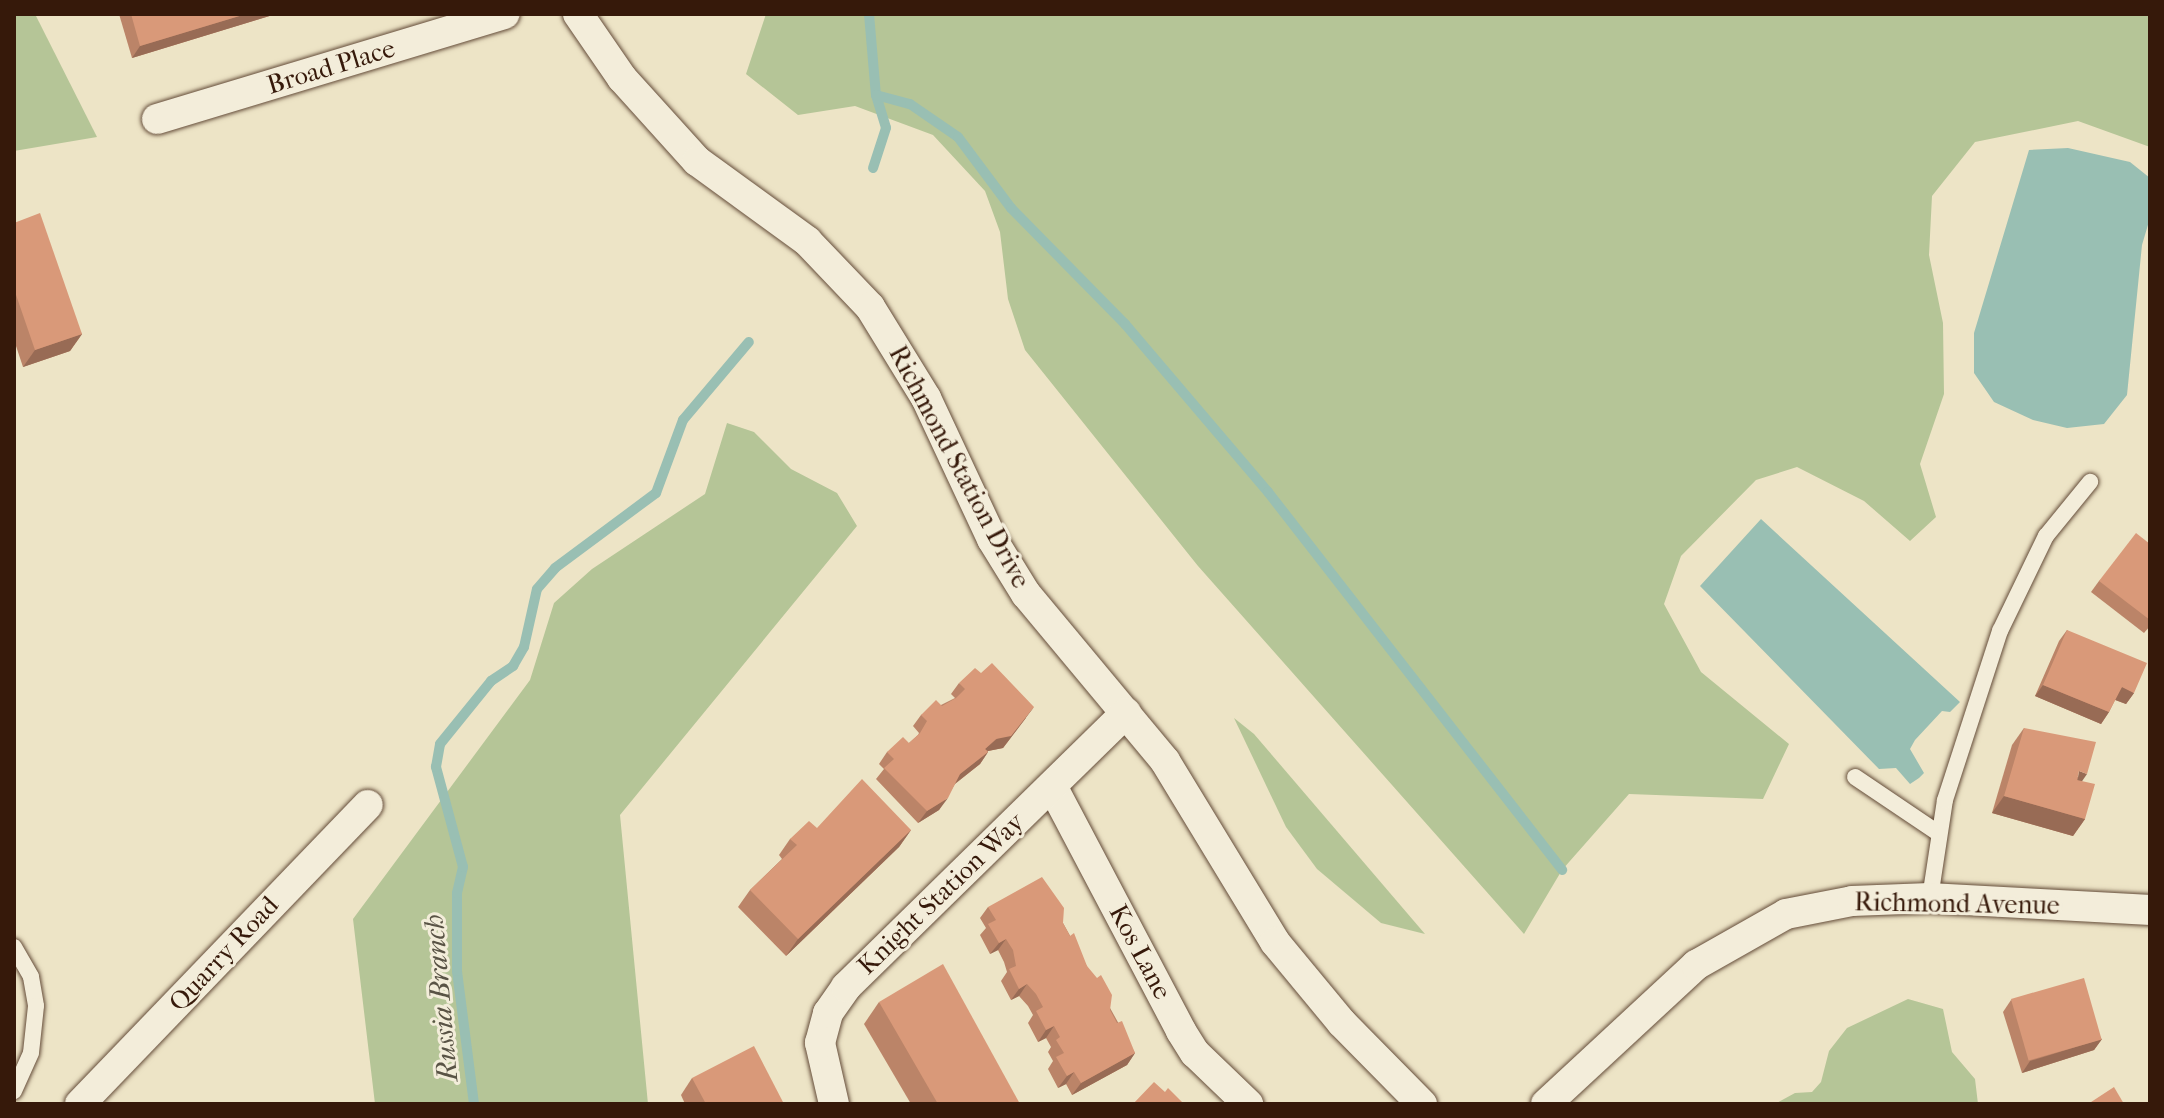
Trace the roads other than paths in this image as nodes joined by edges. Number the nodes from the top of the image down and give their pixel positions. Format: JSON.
{"nodes":[{"id":1,"x":505,"y":14,"type":"edge"},
{"id":2,"x":578,"y":14,"type":"edge"},
{"id":3,"x":157,"y":119,"type":"dead end"},
{"id":4,"x":2090,"y":482,"type":"dead end"},
{"id":5,"x":1126,"y":713,"type":"junction"},
{"id":6,"x":1855,"y":777,"type":"dead end"},
{"id":7,"x":1052,"y":786,"type":"junction"},
{"id":8,"x":368,"y":805,"type":"dead end"},
{"id":9,"x":1938,"y":833,"type":"junction"},
{"id":10,"x":1930,"y":898,"type":"junction"},
{"id":11,"x":2150,"y":910,"type":"edge"},
{"id":12,"x":14,"y":947,"type":"edge"},
{"id":13,"x":14,"y":1091,"type":"edge"},
{"id":14,"x":80,"y":1104,"type":"edge"},
{"id":15,"x":834,"y":1104,"type":"edge"},
{"id":16,"x":1248,"y":1104,"type":"edge"},
{"id":17,"x":1422,"y":1104,"type":"edge"},
{"id":18,"x":1546,"y":1104,"type":"edge"}],
"edges":[{"from":1,"to":3,"type":"street","name":"Broad Place"},
{"from":2,"to":5,"type":"street","name":"Richmond Station Drive"},
{"from":4,"to":9,"type":"lane"},
{"from":5,"to":7,"type":"street","name":"Knight Station Way"},
{"from":5,"to":17,"type":"street","name":"Richmond Station Drive"},
{"from":6,"to":9,"type":"lane"},
{"from":7,"to":15,"type":"street","name":"Knight Station Way"},
{"from":7,"to":16,"type":"street","name":"Kos Lane"},
{"from":8,"to":14,"type":"street","name":"Quarry Road"},
{"from":9,"to":10,"type":"lane"},
{"from":10,"to":11,"type":"street","name":"Richmond Avenue"},
{"from":10,"to":18,"type":"street","name":"Richmond Avenue"},
{"from":12,"to":13,"type":"lane"}]}
